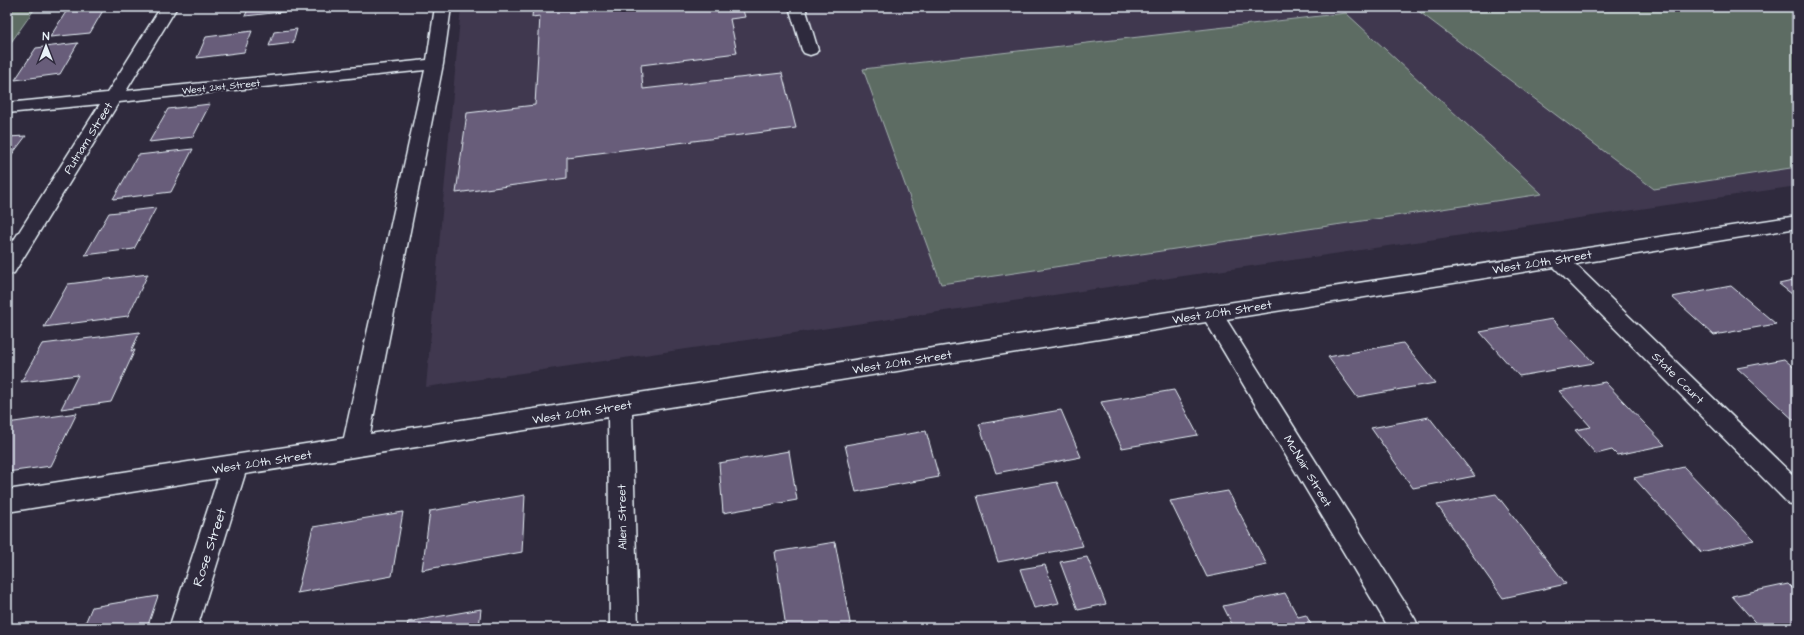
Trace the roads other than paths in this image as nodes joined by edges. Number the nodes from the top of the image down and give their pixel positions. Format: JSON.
{"nodes":[{"id":1,"x":169,"y":7,"type":"edge"},
{"id":2,"x":444,"y":7,"type":"edge"},
{"id":3,"x":797,"y":7,"type":"edge"},
{"id":4,"x":810,"y":50,"type":"dead end"},
{"id":5,"x":436,"y":64,"type":"junction"},
{"id":6,"x":113,"y":97,"type":"junction"},
{"id":7,"x":7,"y":108,"type":"edge"},
{"id":8,"x":1797,"y":222,"type":"edge"},
{"id":9,"x":1559,"y":260,"type":"junction"},
{"id":10,"x":7,"y":268,"type":"edge"},
{"id":11,"x":1212,"y":314,"type":"junction"},
{"id":12,"x":620,"y":406,"type":"junction"},
{"id":13,"x":355,"y":447,"type":"junction"},
{"id":14,"x":235,"y":466,"type":"junction"},
{"id":15,"x":1797,"y":495,"type":"edge"},
{"id":16,"x":7,"y":501,"type":"edge"},
{"id":17,"x":183,"y":628,"type":"edge"},
{"id":18,"x":624,"y":628,"type":"edge"},
{"id":19,"x":1405,"y":628,"type":"edge"}],
"edges":[{"from":1,"to":6,"type":"street","name":"Putnam Street"},
{"from":2,"to":5,"type":"street"},
{"from":3,"to":4,"type":"street"},
{"from":5,"to":6,"type":"street","name":"West 21st Street"},
{"from":5,"to":13,"type":"street"},
{"from":6,"to":7,"type":"street","name":"West 21st Street"},
{"from":6,"to":10,"type":"street","name":"Putnam Street"},
{"from":8,"to":9,"type":"street","name":"West 20th Street"},
{"from":9,"to":11,"type":"street","name":"West 20th Street"},
{"from":9,"to":15,"type":"street","name":"State Court"},
{"from":11,"to":12,"type":"street","name":"West 20th Street"},
{"from":11,"to":19,"type":"street","name":"McNair Street"},
{"from":12,"to":13,"type":"street","name":"West 20th Street"},
{"from":12,"to":18,"type":"street","name":"Allen Street"},
{"from":13,"to":14,"type":"street","name":"West 20th Street"},
{"from":14,"to":16,"type":"street","name":"West 20th Street"},
{"from":14,"to":17,"type":"street","name":"Rose Street"}]}
